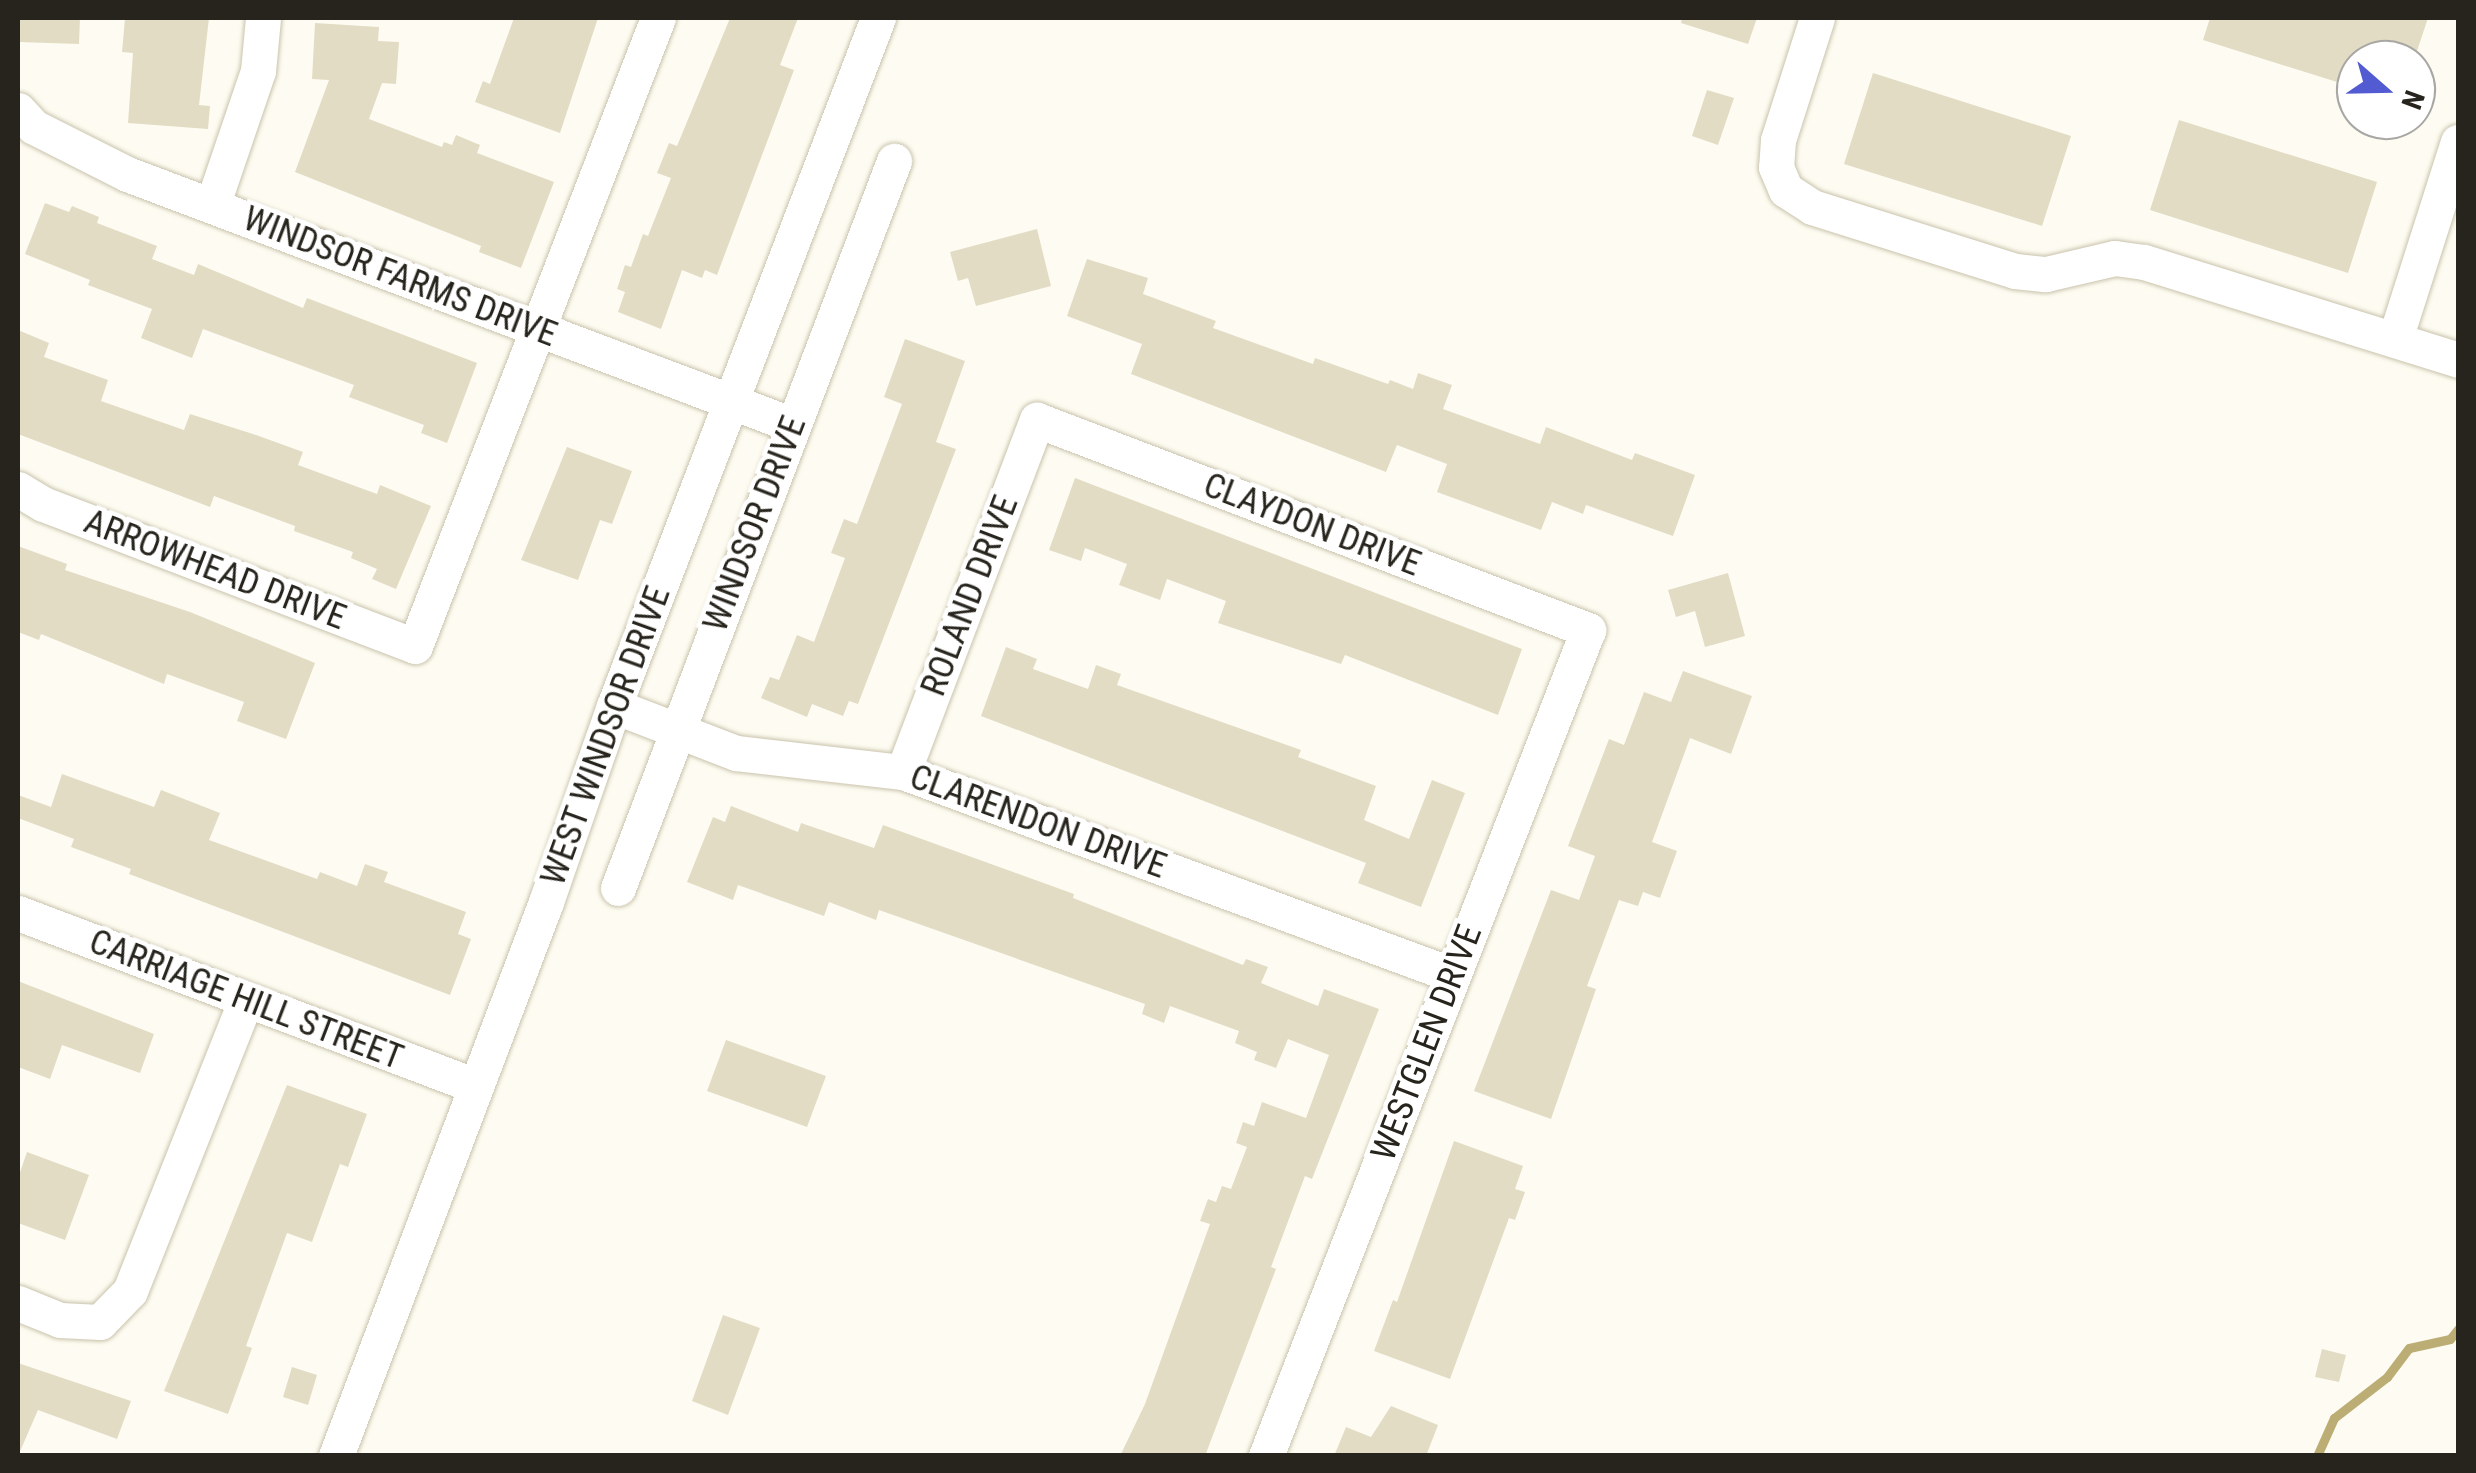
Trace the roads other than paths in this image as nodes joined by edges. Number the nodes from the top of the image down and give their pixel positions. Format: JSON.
{"nodes":[{"id":1,"x":263,"y":18,"type":"edge"},
{"id":2,"x":658,"y":18,"type":"edge"},
{"id":3,"x":878,"y":18,"type":"edge"},
{"id":4,"x":1817,"y":18,"type":"edge"},
{"id":5,"x":18,"y":110,"type":"edge"},
{"id":6,"x":2458,"y":142,"type":"edge"},
{"id":7,"x":894,"y":161,"type":"dead end"},
{"id":8,"x":212,"y":206,"type":"junction"},
{"id":9,"x":540,"y":329,"type":"junction"},
{"id":10,"x":2396,"y":339,"type":"junction"},
{"id":11,"x":2458,"y":360,"type":"edge"},
{"id":12,"x":731,"y":401,"type":"junction"},
{"id":13,"x":1037,"y":420,"type":"joint"},
{"id":14,"x":793,"y":425,"type":"junction"},
{"id":15,"x":18,"y":489,"type":"edge"},
{"id":16,"x":1588,"y":630,"type":"joint"},
{"id":17,"x":614,"y":706,"type":"junction"},
{"id":18,"x":676,"y":730,"type":"junction"},
{"id":19,"x":902,"y":772,"type":"junction"},
{"id":20,"x":618,"y":888,"type":"dead end"},
{"id":21,"x":18,"y":913,"type":"edge"},
{"id":22,"x":1454,"y":975,"type":"junction"},
{"id":23,"x":246,"y":1002,"type":"junction"},
{"id":24,"x":475,"y":1086,"type":"junction"},
{"id":25,"x":18,"y":1303,"type":"edge"},
{"id":26,"x":336,"y":1456,"type":"edge"},
{"id":27,"x":1266,"y":1456,"type":"edge"}],
"edges":[{"from":1,"to":8,"type":"street"},
{"from":2,"to":9,"type":"street"},
{"from":3,"to":12,"type":"street","name":"WEST WINDSOR DRIVE"},
{"from":4,"to":10,"type":"street"},
{"from":5,"to":8,"type":"street","name":"WINDSOR FARMS DRIVE"},
{"from":6,"to":10,"type":"street"},
{"from":7,"to":14,"type":"street","name":"WINDSOR DRIVE"},
{"from":8,"to":9,"type":"street","name":"WINDSOR FARMS DRIVE"},
{"from":9,"to":12,"type":"street","name":"WINDSOR FARMS DRIVE"},
{"from":9,"to":15,"type":"street","name":"ARROWHEAD DRIVE"},
{"from":10,"to":11,"type":"street"},
{"from":12,"to":14,"type":"street","name":"WINDSOR FARMS DRIVE"},
{"from":12,"to":17,"type":"street","name":"WEST WINDSOR DRIVE"},
{"from":13,"to":16,"type":"street","name":"CLAYDON DRIVE"},
{"from":13,"to":19,"type":"street","name":"ROLAND DRIVE"},
{"from":14,"to":18,"type":"street","name":"WINDSOR DRIVE"},
{"from":16,"to":22,"type":"street","name":"WESTGLEN DRIVE"},
{"from":17,"to":18,"type":"street","name":"CLARENDON DRIVE"},
{"from":17,"to":24,"type":"street","name":"WEST WINDSOR DRIVE"},
{"from":18,"to":19,"type":"street","name":"CLARENDON DRIVE"},
{"from":18,"to":20,"type":"street","name":"WINDSOR DRIVE"},
{"from":19,"to":22,"type":"street","name":"CLARENDON DRIVE"},
{"from":21,"to":23,"type":"street","name":"CARRIAGE HILL STREET"},
{"from":22,"to":27,"type":"street","name":"WESTGLEN DRIVE"},
{"from":23,"to":24,"type":"street","name":"CARRIAGE HILL STREET"},
{"from":23,"to":25,"type":"street"},
{"from":24,"to":26,"type":"street","name":"WEST WINDSOR DRIVE"}]}
